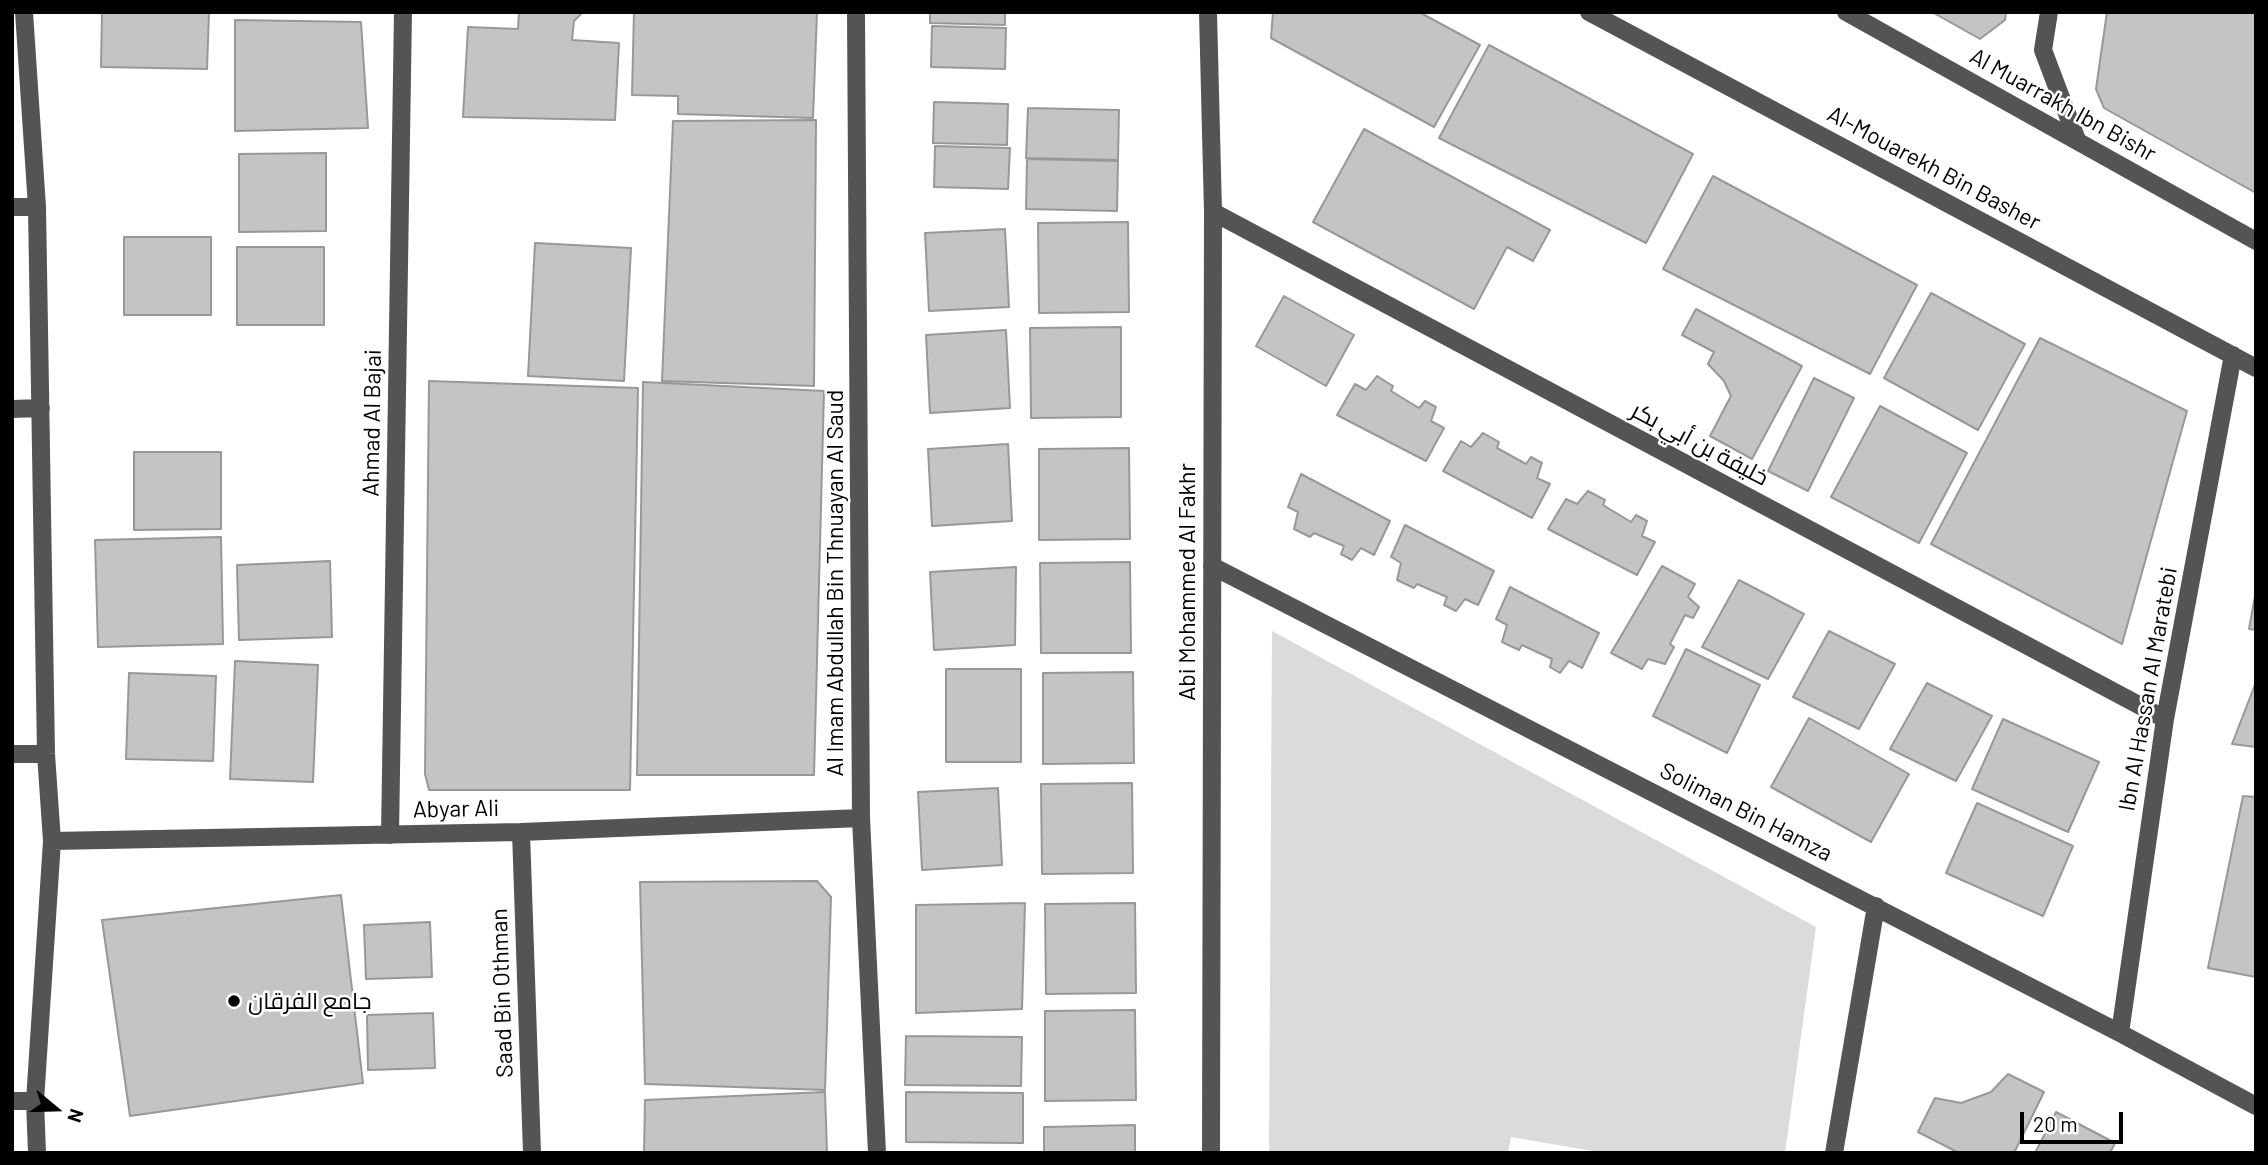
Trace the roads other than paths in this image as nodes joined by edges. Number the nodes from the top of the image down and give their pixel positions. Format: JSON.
{"nodes":[{"id":1,"x":24,"y":12,"type":"edge"},
{"id":2,"x":403,"y":12,"type":"edge"},
{"id":3,"x":856,"y":12,"type":"edge"},
{"id":4,"x":1208,"y":12,"type":"edge"},
{"id":5,"x":1589,"y":12,"type":"edge"},
{"id":6,"x":1846,"y":12,"type":"edge"},
{"id":7,"x":2049,"y":12,"type":"edge"},
{"id":8,"x":2077,"y":140,"type":"junction"},
{"id":9,"x":12,"y":207,"type":"edge"},
{"id":10,"x":37,"y":207,"type":"junction"},
{"id":11,"x":1213,"y":212,"type":"junction"},
{"id":12,"x":2256,"y":241,"type":"edge"},
{"id":13,"x":2233,"y":355,"type":"junction"},
{"id":14,"x":2256,"y":368,"type":"edge"},
{"id":15,"x":40,"y":408,"type":"junction"},
{"id":16,"x":12,"y":409,"type":"edge"},
{"id":17,"x":1212,"y":565,"type":"junction"},
{"id":18,"x":2165,"y":719,"type":"junction"},
{"id":19,"x":12,"y":754,"type":"edge"},
{"id":20,"x":46,"y":754,"type":"junction"},
{"id":21,"x":861,"y":818,"type":"junction"},
{"id":22,"x":521,"y":832,"type":"junction"},
{"id":23,"x":390,"y":835,"type":"junction"},
{"id":24,"x":52,"y":841,"type":"junction"},
{"id":25,"x":1876,"y":906,"type":"junction"},
{"id":26,"x":2120,"y":1033,"type":"junction"},
{"id":27,"x":12,"y":1101,"type":"edge"},
{"id":28,"x":35,"y":1101,"type":"junction"},
{"id":29,"x":2256,"y":1106,"type":"edge"},
{"id":30,"x":37,"y":1153,"type":"edge"},
{"id":31,"x":532,"y":1153,"type":"edge"},
{"id":32,"x":877,"y":1153,"type":"edge"},
{"id":33,"x":1211,"y":1153,"type":"edge"},
{"id":34,"x":1834,"y":1153,"type":"edge"}],
"edges":[{"from":1,"to":10,"type":"street"},
{"from":2,"to":23,"type":"street","name":"Ahmad Al Bajai"},
{"from":3,"to":21,"type":"street","name":"Al Imam Abdullah Bin Thnuayan Al Saud"},
{"from":4,"to":11,"type":"street","name":"Abi Mohammed Al Fakhr"},
{"from":5,"to":13,"type":"street","name":"Al-Mouarekh Bin Basher"},
{"from":6,"to":8,"type":"street","name":"Al Muarrakh Ibn Bishr"},
{"from":7,"to":8,"type":"street"},
{"from":8,"to":12,"type":"street","name":"Al Muarrakh Ibn Bishr"},
{"from":9,"to":10,"type":"street"},
{"from":10,"to":15,"type":"street"},
{"from":11,"to":17,"type":"street","name":"Abi Mohammed Al Fakhr"},
{"from":11,"to":18,"type":"street","name":"خليفة بن أبي بكر"},
{"from":13,"to":14,"type":"street","name":"Al-Mouarekh Bin Basher"},
{"from":13,"to":18,"type":"street","name":"Ibn Al Hassan Al Maratebi"},
{"from":15,"to":16,"type":"street"},
{"from":15,"to":20,"type":"street"},
{"from":17,"to":25,"type":"street","name":"Soliman Bin Hamza"},
{"from":17,"to":33,"type":"street","name":"Abi Mohammed Al Fakhr"},
{"from":18,"to":26,"type":"street","name":"Ibn Al Hassan Al Maratebi"},
{"from":19,"to":20,"type":"street"},
{"from":20,"to":24,"type":"street"},
{"from":21,"to":22,"type":"street","name":"Abyar Ali"},
{"from":21,"to":32,"type":"street","name":"Al Imam Abdullah Bin Thnuayan Al Saud"},
{"from":22,"to":23,"type":"street","name":"Abyar Ali"},
{"from":22,"to":31,"type":"street","name":"Saad Bin Othman"},
{"from":23,"to":24,"type":"street","name":"Abyar Ali"},
{"from":24,"to":28,"type":"street"},
{"from":25,"to":26,"type":"street","name":"Soliman Bin Hamza"},
{"from":25,"to":34,"type":"street"},
{"from":26,"to":29,"type":"street","name":"Soliman Bin Hamza"},
{"from":27,"to":28,"type":"street"},
{"from":28,"to":30,"type":"street"}]}
